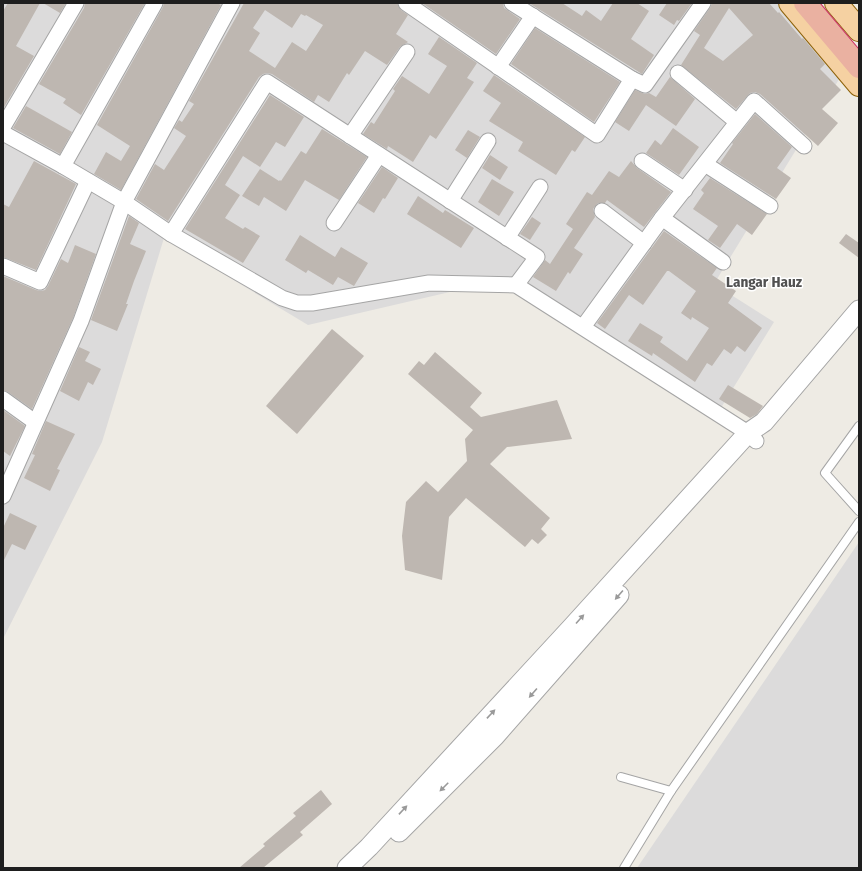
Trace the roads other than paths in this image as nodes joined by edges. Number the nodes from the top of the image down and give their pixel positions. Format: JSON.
{"nodes":[{"id":1,"x":76,"y":3,"type":"edge"},
{"id":2,"x":155,"y":3,"type":"edge"},
{"id":3,"x":232,"y":3,"type":"edge"},
{"id":4,"x":406,"y":3,"type":"edge"},
{"id":5,"x":512,"y":3,"type":"edge"},
{"id":6,"x":703,"y":3,"type":"edge"},
{"id":7,"x":790,"y":3,"type":"edge"},
{"id":8,"x":805,"y":3,"type":"edge"},
{"id":9,"x":825,"y":3,"type":"edge"},
{"id":10,"x":836,"y":3,"type":"edge"},
{"id":11,"x":533,"y":16,"type":"junction"},
{"id":12,"x":859,"y":30,"type":"edge"},
{"id":13,"x":859,"y":44,"type":"edge"},
{"id":14,"x":407,"y":52,"type":"dead end"},
{"id":15,"x":859,"y":67,"type":"edge"},
{"id":16,"x":498,"y":68,"type":"junction"},
{"id":17,"x":678,"y":73,"type":"dead end"},
{"id":18,"x":632,"y":79,"type":"junction"},
{"id":19,"x":859,"y":85,"type":"edge"},
{"id":20,"x":737,"y":122,"type":"junction"},
{"id":21,"x":3,"y":127,"type":"edge"},
{"id":22,"x":3,"y":133,"type":"edge"},
{"id":23,"x":350,"y":136,"type":"junction"},
{"id":24,"x":488,"y":141,"type":"dead end"},
{"id":25,"x":804,"y":146,"type":"dead end"},
{"id":26,"x":379,"y":155,"type":"junction"},
{"id":27,"x":642,"y":160,"type":"dead end"},
{"id":28,"x":705,"y":164,"type":"junction"},
{"id":29,"x":63,"y":166,"type":"junction"},
{"id":30,"x":88,"y":181,"type":"junction"},
{"id":31,"x":540,"y":187,"type":"dead end"},
{"id":32,"x":685,"y":190,"type":"junction"},
{"id":33,"x":450,"y":200,"type":"junction"},
{"id":34,"x":124,"y":202,"type":"junction"},
{"id":35,"x":770,"y":206,"type":"dead end"},
{"id":36,"x":602,"y":211,"type":"dead end"},
{"id":37,"x":662,"y":218,"type":"junction"},
{"id":38,"x":334,"y":223,"type":"dead end"},
{"id":39,"x":171,"y":234,"type":"junction"},
{"id":40,"x":507,"y":238,"type":"junction"},
{"id":41,"x":644,"y":243,"type":"junction"},
{"id":42,"x":722,"y":262,"type":"dead end"},
{"id":43,"x":3,"y":266,"type":"edge"},
{"id":44,"x":516,"y":285,"type":"junction"},
{"id":45,"x":859,"y":310,"type":"edge"},
{"id":46,"x":583,"y":328,"type":"junction"},
{"id":47,"x":3,"y":399,"type":"edge"},
{"id":48,"x":35,"y":422,"type":"junction"},
{"id":49,"x":859,"y":426,"type":"edge"},
{"id":50,"x":752,"y":437,"type":"junction"},
{"id":51,"x":3,"y":496,"type":"edge"},
{"id":52,"x":859,"y":511,"type":"edge"},
{"id":53,"x":859,"y":522,"type":"edge"},
{"id":54,"x":621,"y":777,"type":"dead end"},
{"id":55,"x":671,"y":791,"type":"junction"},
{"id":56,"x":347,"y":868,"type":"edge"},
{"id":57,"x":364,"y":868,"type":"edge"},
{"id":58,"x":624,"y":868,"type":"edge"}],
"edges":[{"from":1,"to":21,"type":"street"},
{"from":2,"to":29,"type":"street"},
{"from":3,"to":34,"type":"street"},
{"from":4,"to":16,"type":"street"},
{"from":5,"to":11,"type":"street"},
{"from":6,"to":18,"type":"street"},
{"from":7,"to":19,"type":"main road"},
{"from":8,"to":15,"type":"highway"},
{"from":9,"to":13,"type":"highway"},
{"from":10,"to":12,"type":"main road"},
{"from":11,"to":16,"type":"street"},
{"from":11,"to":18,"type":"street"},
{"from":14,"to":23,"type":"street"},
{"from":16,"to":18,"type":"street"},
{"from":17,"to":20,"type":"street"},
{"from":20,"to":25,"type":"street"},
{"from":20,"to":28,"type":"street"},
{"from":22,"to":29,"type":"street"},
{"from":23,"to":26,"type":"street"},
{"from":23,"to":39,"type":"street"},
{"from":24,"to":33,"type":"street"},
{"from":26,"to":33,"type":"street"},
{"from":26,"to":38,"type":"street"},
{"from":27,"to":32,"type":"street"},
{"from":28,"to":32,"type":"street"},
{"from":28,"to":35,"type":"street"},
{"from":29,"to":30,"type":"street"},
{"from":30,"to":34,"type":"street"},
{"from":30,"to":43,"type":"street"},
{"from":31,"to":40,"type":"street"},
{"from":32,"to":37,"type":"street"},
{"from":33,"to":40,"type":"street"},
{"from":34,"to":39,"type":"street"},
{"from":34,"to":48,"type":"street"},
{"from":36,"to":41,"type":"street"},
{"from":37,"to":41,"type":"street"},
{"from":37,"to":42,"type":"street"},
{"from":39,"to":44,"type":"street"},
{"from":40,"to":44,"type":"street"},
{"from":41,"to":46,"type":"street"},
{"from":44,"to":46,"type":"street"},
{"from":45,"to":50,"type":"street"},
{"from":46,"to":50,"type":"street"},
{"from":47,"to":48,"type":"street"},
{"from":48,"to":51,"type":"street"},
{"from":49,"to":52,"type":"lane"},
{"from":56,"to":50,"type":"street","one_way":true},
{"from":50,"to":57,"type":"street","one_way":true},
{"from":53,"to":55,"type":"lane"},
{"from":54,"to":55,"type":"lane"},
{"from":55,"to":58,"type":"lane"}]}
